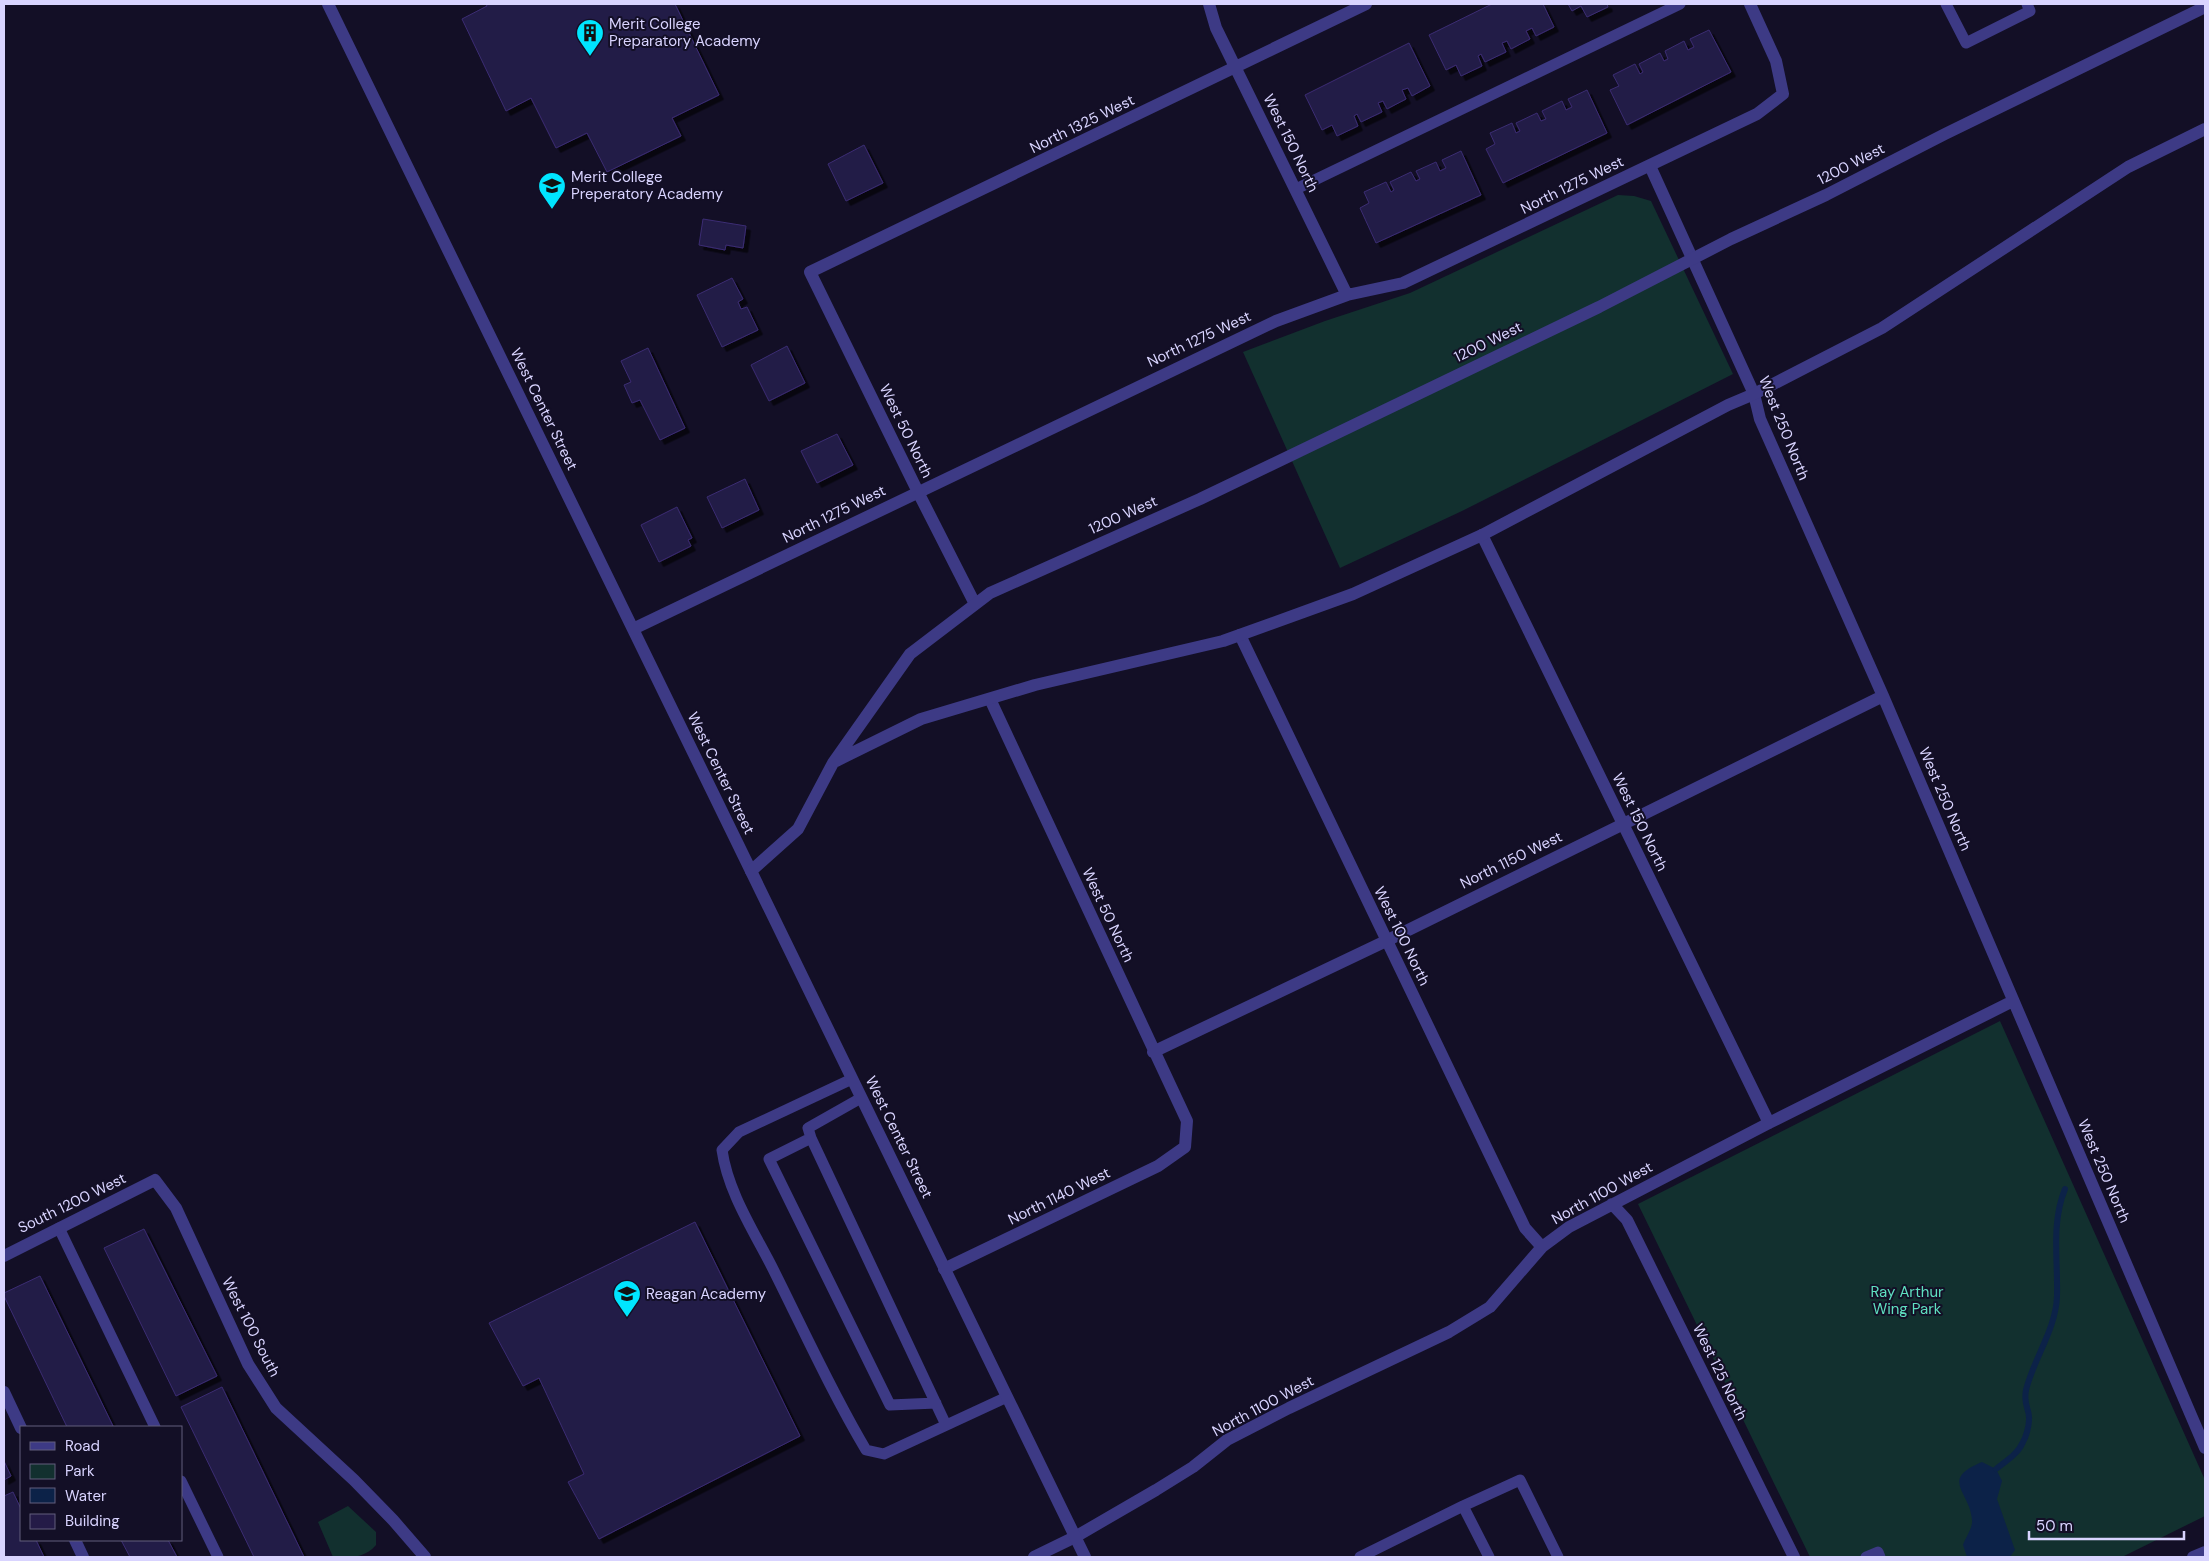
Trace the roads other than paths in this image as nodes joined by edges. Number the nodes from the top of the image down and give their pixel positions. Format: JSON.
{"nodes":[{"id":1,"x":328,"y":4,"type":"edge"},
{"id":2,"x":1209,"y":4,"type":"edge"},
{"id":3,"x":1366,"y":4,"type":"edge"},
{"id":4,"x":1680,"y":4,"type":"edge"},
{"id":5,"x":1750,"y":4,"type":"edge"},
{"id":6,"x":1946,"y":4,"type":"edge"},
{"id":7,"x":2027,"y":4,"type":"edge"},
{"id":8,"x":2205,"y":8,"type":"edge"},
{"id":9,"x":1235,"y":68,"type":"junction"},
{"id":10,"x":2205,"y":129,"type":"edge"},
{"id":11,"x":1650,"y":166,"type":"junction"},
{"id":12,"x":1296,"y":189,"type":"junction"},
{"id":13,"x":1692,"y":259,"type":"junction"},
{"id":14,"x":810,"y":272,"type":"joint"},
{"id":15,"x":1347,"y":295,"type":"junction"},
{"id":16,"x":1754,"y":394,"type":"junction"},
{"id":17,"x":918,"y":492,"type":"junction"},
{"id":18,"x":1482,"y":534,"type":"junction"},
{"id":19,"x":975,"y":604,"type":"junction"},
{"id":20,"x":633,"y":629,"type":"junction"},
{"id":21,"x":1240,"y":635,"type":"junction"},
{"id":22,"x":1883,"y":696,"type":"junction"},
{"id":23,"x":990,"y":698,"type":"junction"},
{"id":24,"x":833,"y":762,"type":"junction"},
{"id":25,"x":1622,"y":823,"type":"junction"},
{"id":26,"x":751,"y":871,"type":"junction"},
{"id":27,"x":1386,"y":941,"type":"junction"},
{"id":28,"x":2013,"y":1001,"type":"junction"},
{"id":29,"x":1153,"y":1052,"type":"junction"},
{"id":30,"x":852,"y":1079,"type":"junction"},
{"id":31,"x":861,"y":1098,"type":"junction"},
{"id":32,"x":1769,"y":1123,"type":"junction"},
{"id":33,"x":811,"y":1138,"type":"junction"},
{"id":34,"x":1185,"y":1148,"type":"joint"},
{"id":35,"x":155,"y":1180,"type":"joint"},
{"id":36,"x":1612,"y":1204,"type":"junction"},
{"id":37,"x":59,"y":1228,"type":"junction"},
{"id":38,"x":1542,"y":1247,"type":"junction"},
{"id":39,"x":4,"y":1256,"type":"edge"},
{"id":40,"x":944,"y":1269,"type":"junction"},
{"id":41,"x":4,"y":1392,"type":"edge"},
{"id":42,"x":1006,"y":1397,"type":"junction"},
{"id":43,"x":936,"y":1403,"type":"junction"},
{"id":44,"x":946,"y":1425,"type":"junction"},
{"id":45,"x":20,"y":1426,"type":"edge"},
{"id":46,"x":155,"y":1426,"type":"edge"},
{"id":47,"x":2205,"y":1448,"type":"edge"},
{"id":48,"x":182,"y":1483,"type":"edge"},
{"id":49,"x":1463,"y":1506,"type":"junction"},
{"id":50,"x":1075,"y":1537,"type":"junction"},
{"id":51,"x":75,"y":1541,"type":"edge"},
{"id":52,"x":2205,"y":1552,"type":"edge"},
{"id":53,"x":422,"y":1554,"type":"edge"},
{"id":54,"x":83,"y":1557,"type":"edge"},
{"id":55,"x":218,"y":1557,"type":"edge"},
{"id":56,"x":408,"y":1557,"type":"edge"},
{"id":57,"x":1034,"y":1557,"type":"edge"},
{"id":58,"x":1085,"y":1557,"type":"edge"},
{"id":59,"x":1360,"y":1557,"type":"edge"},
{"id":60,"x":1488,"y":1557,"type":"edge"},
{"id":61,"x":1558,"y":1557,"type":"edge"},
{"id":62,"x":1794,"y":1557,"type":"edge"},
{"id":63,"x":1866,"y":1557,"type":"edge"},
{"id":64,"x":1880,"y":1557,"type":"edge"},
{"id":65,"x":2194,"y":1557,"type":"edge"}],
"edges":[{"from":1,"to":20,"type":"street","name":"West Center Street"},
{"from":2,"to":9,"type":"street","name":"West 150 North"},
{"from":3,"to":9,"type":"street","name":"North 1325 West"},
{"from":4,"to":12,"type":"lane"},
{"from":5,"to":11,"type":"street","name":"North 1275 West"},
{"from":6,"to":7,"type":"lane"},
{"from":8,"to":13,"type":"street","name":"1200 West"},
{"from":9,"to":12,"type":"street","name":"West 150 North"},
{"from":9,"to":14,"type":"street","name":"North 1325 West"},
{"from":10,"to":16,"type":"street"},
{"from":11,"to":13,"type":"street","name":"West 250 North"},
{"from":11,"to":15,"type":"street","name":"North 1275 West"},
{"from":12,"to":15,"type":"street","name":"West 150 North"},
{"from":13,"to":16,"type":"street","name":"West 250 North"},
{"from":13,"to":19,"type":"street","name":"1200 West"},
{"from":14,"to":17,"type":"street","name":"West 50 North"},
{"from":15,"to":17,"type":"street","name":"North 1275 West"},
{"from":16,"to":18,"type":"street"},
{"from":16,"to":22,"type":"street","name":"West 250 North"},
{"from":17,"to":19,"type":"street","name":"West 50 North"},
{"from":17,"to":20,"type":"street","name":"North 1275 West"},
{"from":18,"to":21,"type":"street"},
{"from":18,"to":25,"type":"street","name":"West 150 North"},
{"from":19,"to":24,"type":"street","name":"1200 West"},
{"from":20,"to":26,"type":"street","name":"West Center Street"},
{"from":21,"to":23,"type":"street"},
{"from":21,"to":27,"type":"street","name":"West 100 North"},
{"from":22,"to":25,"type":"street","name":"North 1150 West"},
{"from":22,"to":28,"type":"street","name":"West 250 North"},
{"from":23,"to":24,"type":"street"},
{"from":23,"to":29,"type":"street","name":"West 50 North"},
{"from":24,"to":26,"type":"street","name":"1200 West"},
{"from":25,"to":27,"type":"street","name":"North 1150 West"},
{"from":25,"to":32,"type":"street","name":"West 150 North"},
{"from":26,"to":30,"type":"street","name":"West Center Street"},
{"from":27,"to":29,"type":"street","name":"North 1150 West"},
{"from":27,"to":38,"type":"street","name":"West 100 North"},
{"from":28,"to":32,"type":"street","name":"North 1100 West"},
{"from":28,"to":47,"type":"street","name":"West 250 North"},
{"from":29,"to":34,"type":"street","name":"West 50 North"},
{"from":30,"to":31,"type":"street","name":"West Center Street"},
{"from":30,"to":44,"type":"lane"},
{"from":31,"to":33,"type":"lane"},
{"from":31,"to":40,"type":"street","name":"West Center Street"},
{"from":32,"to":36,"type":"street","name":"North 1100 West"},
{"from":33,"to":43,"type":"lane"},
{"from":33,"to":43,"type":"lane"},
{"from":34,"to":40,"type":"street","name":"North 1140 West"},
{"from":35,"to":37,"type":"street","name":"South 1200 West"},
{"from":35,"to":53,"type":"street","name":"West 100 South"},
{"from":36,"to":38,"type":"street","name":"North 1100 West"},
{"from":36,"to":62,"type":"street","name":"West 125 North"},
{"from":37,"to":39,"type":"street","name":"South 1200 West"},
{"from":37,"to":46,"type":"lane"},
{"from":38,"to":50,"type":"street","name":"North 1100 West"},
{"from":40,"to":42,"type":"street","name":"West Center Street"},
{"from":41,"to":45,"type":"street"},
{"from":42,"to":44,"type":"lane"},
{"from":42,"to":50,"type":"street","name":"West Center Street"},
{"from":43,"to":44,"type":"lane"},
{"from":48,"to":55,"type":"lane"},
{"from":49,"to":59,"type":"lane"},
{"from":49,"to":60,"type":"lane"},
{"from":49,"to":61,"type":"lane"},
{"from":50,"to":57,"type":"street","name":"North 1100 West"},
{"from":50,"to":58,"type":"street","name":"West Center Street"},
{"from":51,"to":54,"type":"street"},
{"from":52,"to":65,"type":"street"},
{"from":53,"to":56,"type":"street"},
{"from":63,"to":64,"type":"lane"}]}
